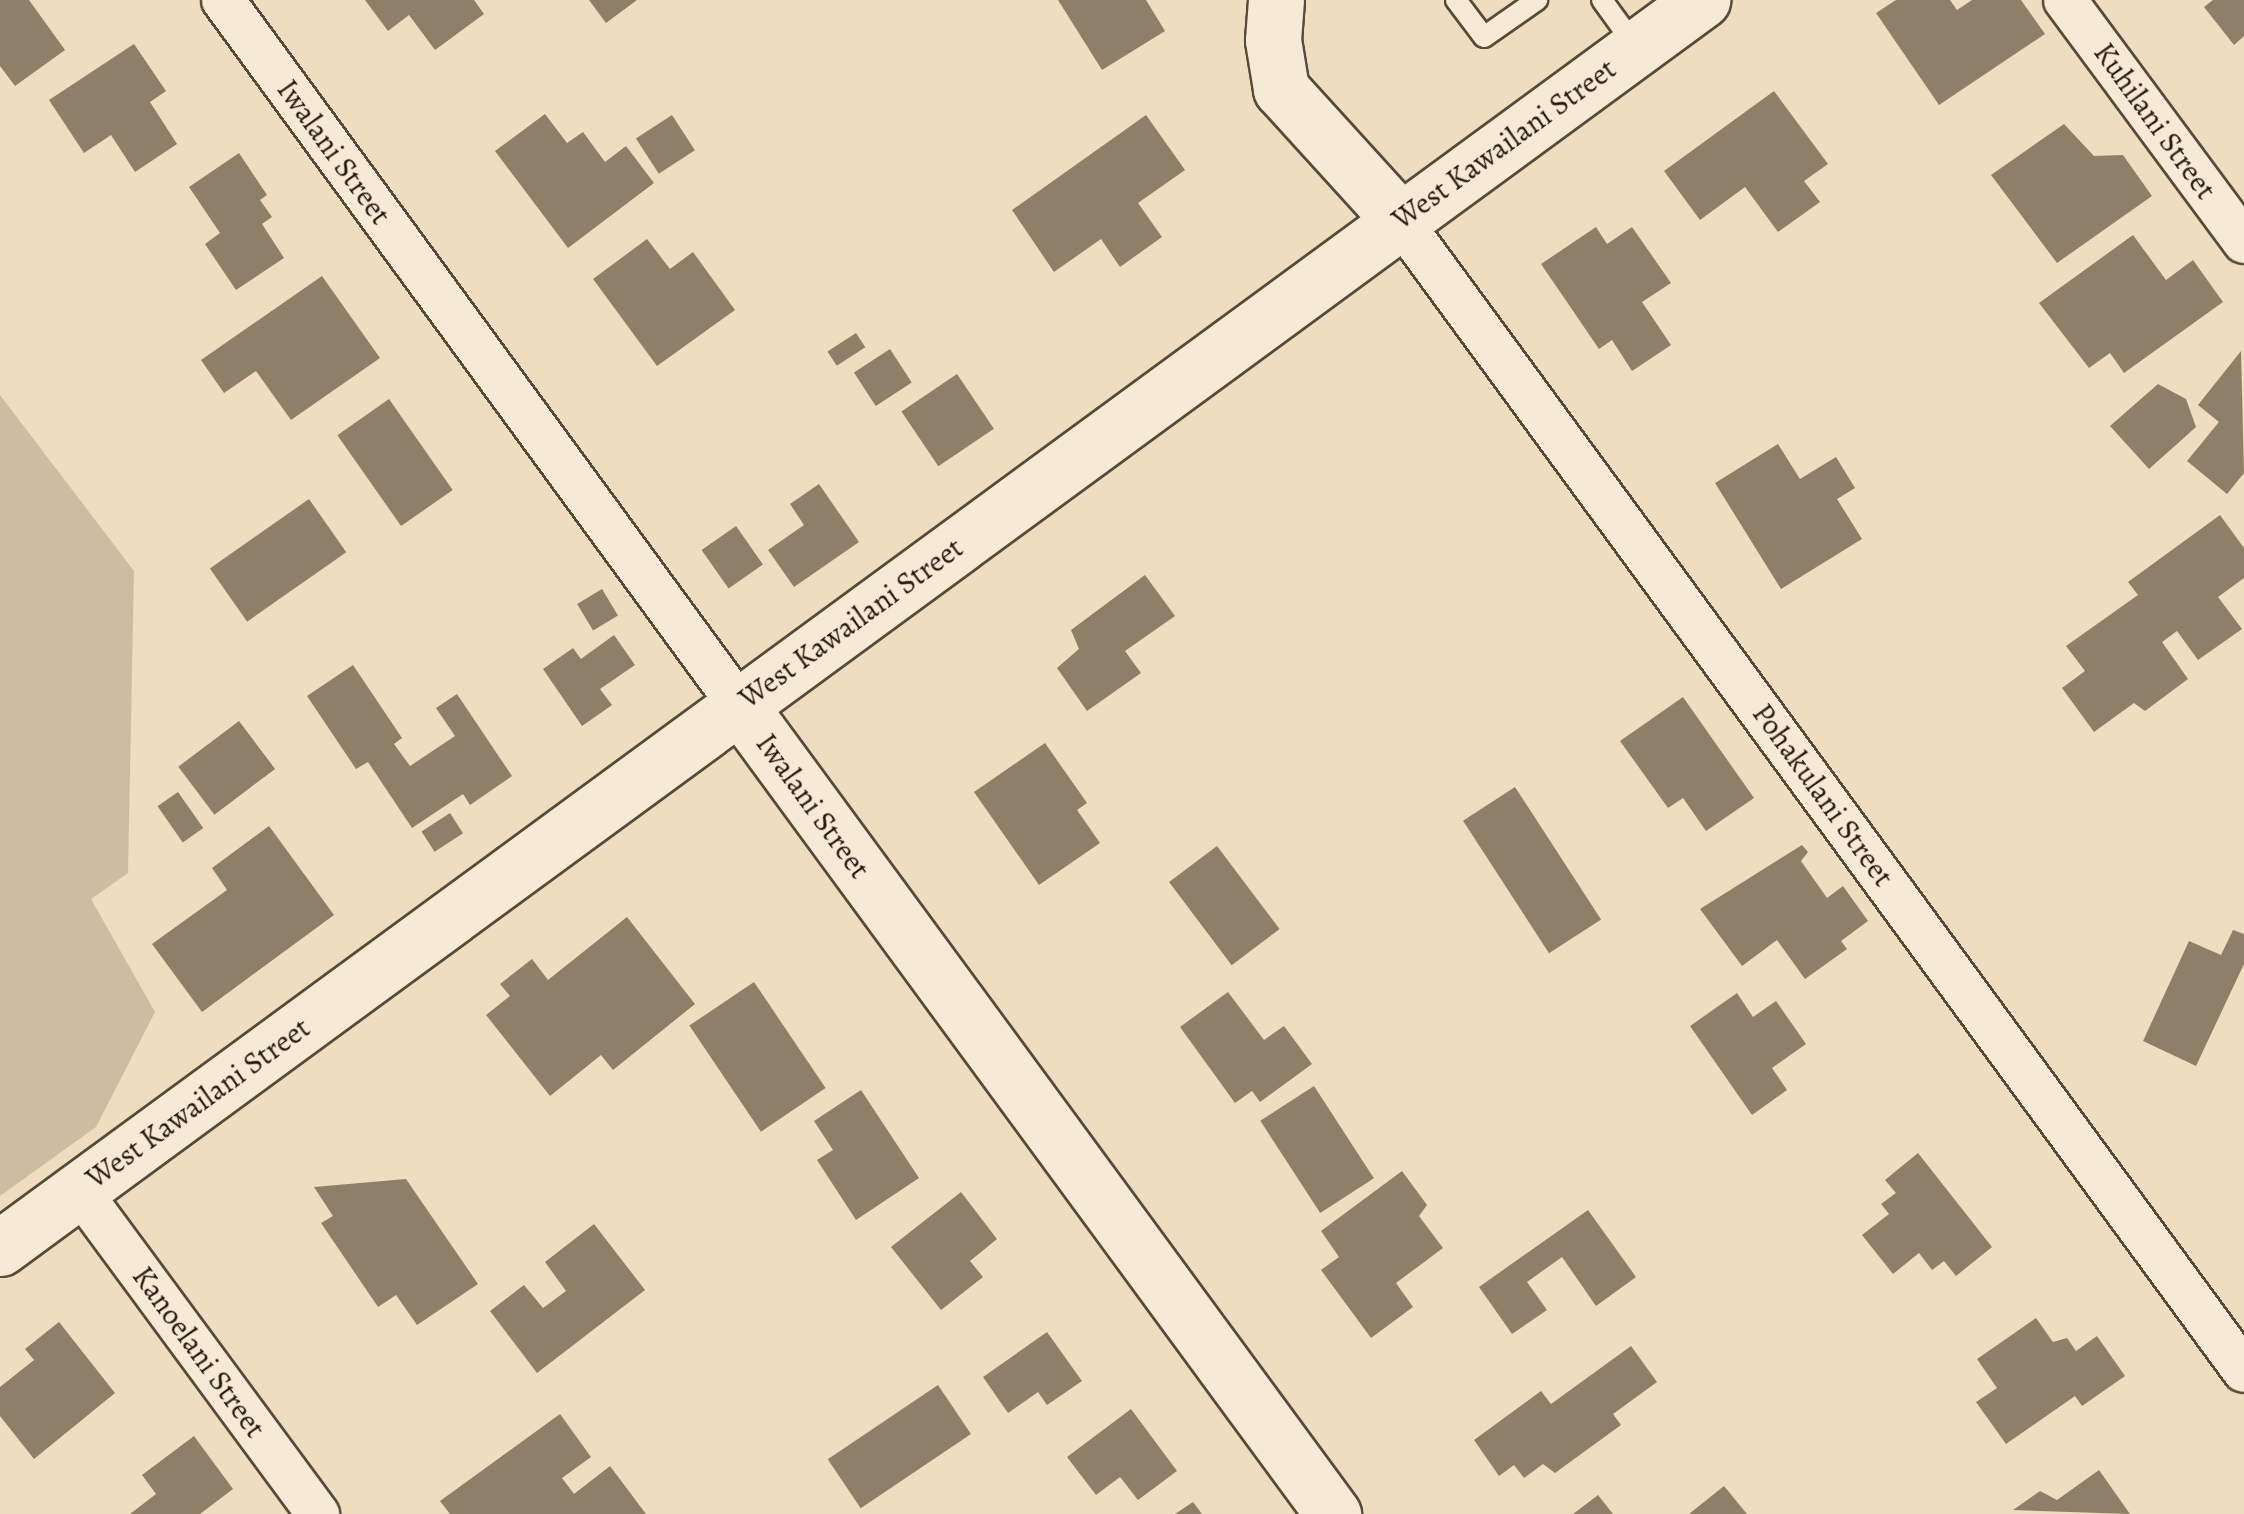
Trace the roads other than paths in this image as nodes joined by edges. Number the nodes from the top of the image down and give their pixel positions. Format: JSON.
{"nodes":[{"id":1,"x":223,"y":0,"type":"edge"},
{"id":2,"x":1276,"y":0,"type":"edge"},
{"id":3,"x":1456,"y":0,"type":"edge"},
{"id":4,"x":1537,"y":0,"type":"edge"},
{"id":5,"x":1602,"y":0,"type":"edge"},
{"id":6,"x":1702,"y":0,"type":"edge"},
{"id":7,"x":2065,"y":0,"type":"edge"},
{"id":8,"x":1636,"y":48,"type":"junction"},
{"id":9,"x":1400,"y":220,"type":"junction"},
{"id":10,"x":2244,"y":242,"type":"edge"},
{"id":11,"x":739,"y":705,"type":"junction"},
{"id":12,"x":79,"y":1190,"type":"junction"},
{"id":13,"x":0,"y":1248,"type":"edge"},
{"id":14,"x":2244,"y":1371,"type":"edge"},
{"id":15,"x":318,"y":1514,"type":"edge"},
{"id":16,"x":1332,"y":1514,"type":"edge"}],
"edges":[{"from":1,"to":11,"type":"street","name":"Iwalani Street"},
{"from":2,"to":9,"type":"street"},
{"from":3,"to":4,"type":"lane"},
{"from":5,"to":8,"type":"lane"},
{"from":6,"to":8,"type":"street","name":"West Kawailani Street"},
{"from":7,"to":10,"type":"street","name":"Kuhilani Street"},
{"from":8,"to":9,"type":"street","name":"West Kawailani Street"},
{"from":9,"to":11,"type":"street","name":"West Kawailani Street"},
{"from":9,"to":14,"type":"street","name":"Pohakulani Street"},
{"from":11,"to":12,"type":"street","name":"West Kawailani Street"},
{"from":11,"to":16,"type":"street","name":"Iwalani Street"},
{"from":12,"to":13,"type":"street","name":"West Kawailani Street"},
{"from":12,"to":15,"type":"street","name":"Kanoelani Street"}]}
